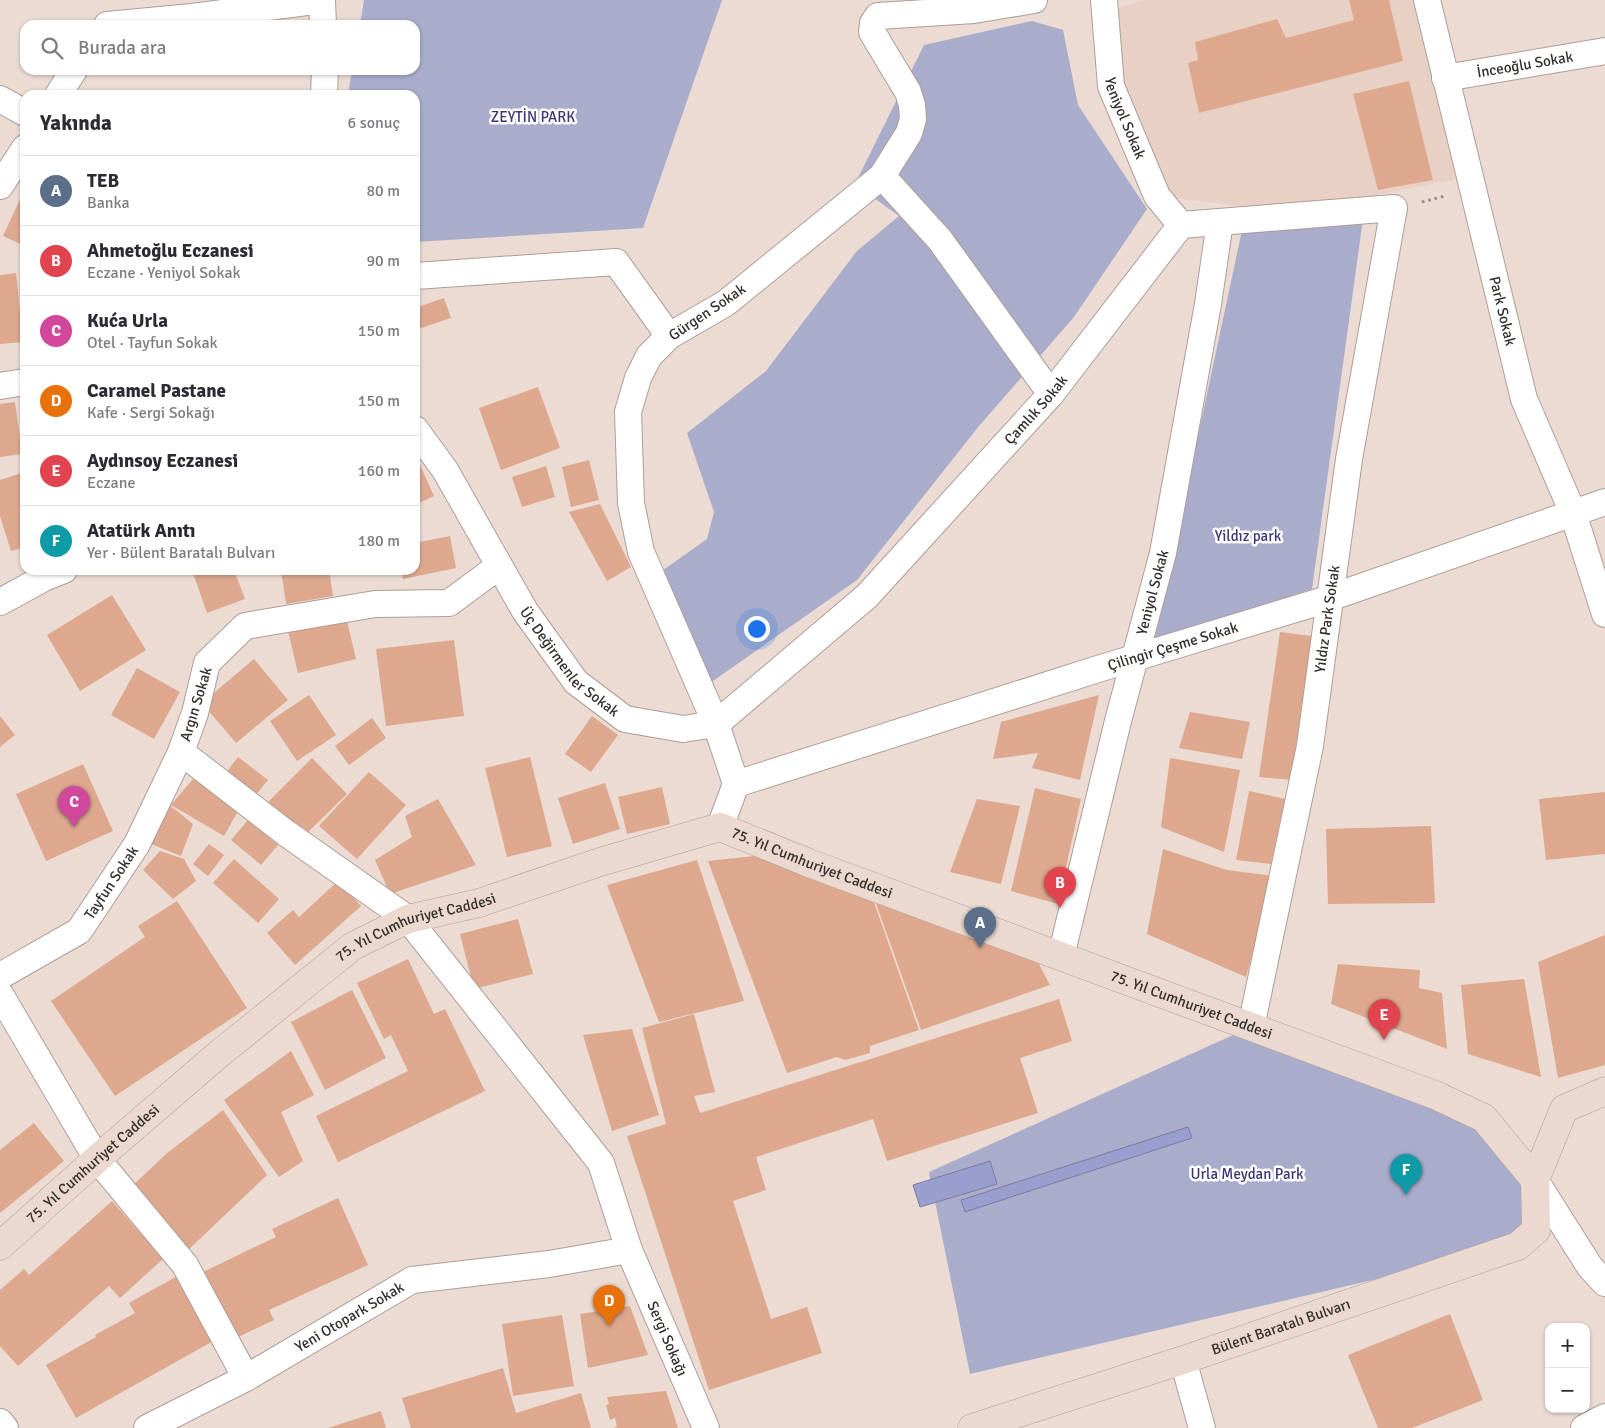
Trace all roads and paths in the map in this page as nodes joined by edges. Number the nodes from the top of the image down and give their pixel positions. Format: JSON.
{"nodes":[{"id":1,"x":322,"y":0,"type":"edge"},
{"id":2,"x":1034,"y":0,"type":"edge"},
{"id":3,"x":1104,"y":0,"type":"edge"},
{"id":4,"x":1427,"y":0,"type":"edge"},
{"id":5,"x":160,"y":20,"type":"edge"},
{"id":6,"x":323,"y":20,"type":"edge"},
{"id":7,"x":1605,"y":51,"type":"edge"},
{"id":8,"x":71,"y":75,"type":"edge"},
{"id":9,"x":324,"y":75,"type":"edge"},
{"id":10,"x":1445,"y":78,"type":"junction"},
{"id":11,"x":61,"y":90,"type":"edge"},
{"id":12,"x":324,"y":90,"type":"edge"},
{"id":13,"x":0,"y":99,"type":"edge"},
{"id":14,"x":20,"y":110,"type":"edge"},
{"id":15,"x":20,"y":156,"type":"edge"},
{"id":16,"x":882,"y":176,"type":"junction"},
{"id":17,"x":0,"y":186,"type":"edge"},
{"id":18,"x":1472,"y":190,"type":"junction"},
{"id":19,"x":1394,"y":208,"type":"junction"},
{"id":20,"x":1220,"y":222,"type":"junction"},
{"id":21,"x":1181,"y":224,"type":"junction"},
{"id":22,"x":420,"y":276,"type":"edge"},
{"id":23,"x":669,"y":336,"type":"junction"},
{"id":24,"x":20,"y":383,"type":"edge"},
{"id":25,"x":0,"y":386,"type":"edge"},
{"id":26,"x":1052,"y":394,"type":"junction"},
{"id":27,"x":420,"y":436,"type":"edge"},
{"id":28,"x":1605,"y":502,"type":"edge"},
{"id":29,"x":1573,"y":513,"type":"junction"},
{"id":30,"x":499,"y":566,"type":"junction"},
{"id":31,"x":52,"y":575,"type":"edge"},
{"id":32,"x":1330,"y":597,"type":"junction"},
{"id":33,"x":0,"y":602,"type":"edge"},
{"id":34,"x":1605,"y":614,"type":"edge"},
{"id":35,"x":1135,"y":658,"type":"junction"},
{"id":36,"x":716,"y":724,"type":"junction"},
{"id":37,"x":181,"y":752,"type":"junction"},
{"id":38,"x":736,"y":784,"type":"junction"},
{"id":39,"x":720,"y":827,"type":"junction"},
{"id":40,"x":408,"y":919,"type":"junction"},
{"id":41,"x":1061,"y":956,"type":"junction"},
{"id":42,"x":0,"y":976,"type":"edge"},
{"id":43,"x":0,"y":994,"type":"edge"},
{"id":44,"x":1251,"y":1027,"type":"junction"},
{"id":45,"x":1605,"y":1090,"type":"edge"},
{"id":46,"x":97,"y":1159,"type":"junction"},
{"id":47,"x":1535,"y":1180,"type":"junction"},
{"id":48,"x":0,"y":1246,"type":"edge"},
{"id":49,"x":629,"y":1250,"type":"junction"},
{"id":50,"x":1605,"y":1283,"type":"edge"},
{"id":51,"x":1182,"y":1360,"type":"junction"},
{"id":52,"x":246,"y":1378,"type":"junction"},
{"id":53,"x":1605,"y":1417,"type":"edge"},
{"id":54,"x":0,"y":1422,"type":"edge"},
{"id":55,"x":5,"y":1428,"type":"edge"},
{"id":56,"x":147,"y":1428,"type":"edge"},
{"id":57,"x":706,"y":1428,"type":"edge"},
{"id":58,"x":972,"y":1428,"type":"edge"},
{"id":59,"x":1202,"y":1428,"type":"edge"},
{"id":60,"x":1584,"y":1428,"type":"edge"}],
"edges":[{"from":1,"to":5,"type":"street"},
{"from":1,"to":6,"type":"street"},
{"from":2,"to":16,"type":"street","name":"Gürgen Sokak"},
{"from":3,"to":21,"type":"street","name":"Yeniyol Sokak"},
{"from":4,"to":10,"type":"street","name":"Park Sokak"},
{"from":7,"to":10,"type":"street","name":"İnceoğlu Sokak"},
{"from":8,"to":11,"type":"street"},
{"from":9,"to":12,"type":"street"},
{"from":10,"to":18,"type":"street","name":"Park Sokak"},
{"from":13,"to":14,"type":"street"},
{"from":15,"to":17,"type":"street"},
{"from":16,"to":23,"type":"street","name":"Gürgen Sokak"},
{"from":16,"to":26,"type":"street"},
{"from":18,"to":19,"type":"path"},
{"from":18,"to":29,"type":"street","name":"Park Sokak"},
{"from":19,"to":20,"type":"street"},
{"from":19,"to":32,"type":"street","name":"Yıldız Park Sokak"},
{"from":20,"to":21,"type":"street"},
{"from":20,"to":35,"type":"street","name":"Yeniyol Sokak"},
{"from":21,"to":26,"type":"street","name":"Çamlık Sokak"},
{"from":22,"to":23,"type":"street"},
{"from":23,"to":36,"type":"street","name":"Gürgen Sokak"},
{"from":24,"to":25,"type":"street"},
{"from":26,"to":36,"type":"street","name":"Çamlık Sokak"},
{"from":27,"to":30,"type":"street","name":"Üç Değirmenler Sokak"},
{"from":28,"to":29,"type":"street","name":"Çilingir Çeşme Sokak"},
{"from":29,"to":32,"type":"street","name":"Çilingir Çeşme Sokak"},
{"from":29,"to":34,"type":"street","name":"Park Sokak"},
{"from":30,"to":36,"type":"street","name":"Üç Değirmenler Sokak"},
{"from":30,"to":37,"type":"street","name":"Argın Sokak"},
{"from":31,"to":33,"type":"street"},
{"from":32,"to":35,"type":"street","name":"Çilingir Çeşme Sokak"},
{"from":32,"to":44,"type":"street","name":"Yıldız Park Sokak"},
{"from":35,"to":38,"type":"street","name":"Çilingir Çeşme Sokak"},
{"from":35,"to":41,"type":"street","name":"Yeniyol Sokak"},
{"from":36,"to":38,"type":"street"},
{"from":37,"to":40,"type":"street","name":"Argın Sokak"},
{"from":37,"to":42,"type":"street","name":"Tayfun Sokak"},
{"from":38,"to":39,"type":"street"},
{"from":39,"to":40,"type":"street","name":"75. Yıl Cumhuriyet Caddesi"},
{"from":39,"to":41,"type":"street","name":"75. Yıl Cumhuriyet Caddesi"},
{"from":40,"to":46,"type":"street","name":"75. Yıl Cumhuriyet Caddesi"},
{"from":40,"to":49,"type":"street","name":"Argın Sokak"},
{"from":41,"to":44,"type":"street","name":"75. Yıl Cumhuriyet Caddesi"},
{"from":43,"to":46,"type":"street"},
{"from":44,"to":47,"type":"street","name":"75. Yıl Cumhuriyet Caddesi"},
{"from":45,"to":47,"type":"street"},
{"from":46,"to":48,"type":"street","name":"75. Yıl Cumhuriyet Caddesi"},
{"from":46,"to":52,"type":"street"},
{"from":47,"to":50,"type":"street"},
{"from":47,"to":51,"type":"street","name":"Bülent Baratalı Bulvarı"},
{"from":49,"to":52,"type":"street","name":"Yeni Otopark Sokak"},
{"from":49,"to":57,"type":"street","name":"Sergi Sokağı"},
{"from":51,"to":58,"type":"street","name":"Bülent Baratalı Bulvarı"},
{"from":51,"to":59,"type":"street"},
{"from":52,"to":56,"type":"street","name":"Yeni Otopark Sokak"},
{"from":53,"to":60,"type":"street"},
{"from":54,"to":55,"type":"street"}]}
